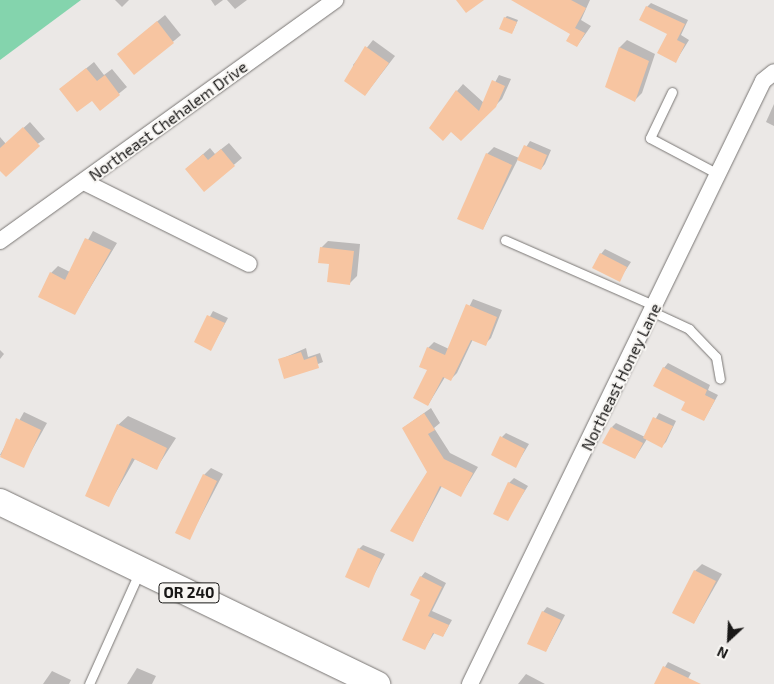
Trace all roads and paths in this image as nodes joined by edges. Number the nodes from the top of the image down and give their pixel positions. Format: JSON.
{"nodes":[{"id":1,"x":335,"y":0,"type":"edge"},
{"id":2,"x":774,"y":72,"type":"edge"},
{"id":3,"x":672,"y":92,"type":"dead end"},
{"id":4,"x":718,"y":174,"type":"junction"},
{"id":5,"x":84,"y":182,"type":"junction"},
{"id":6,"x":505,"y":240,"type":"dead end"},
{"id":7,"x":0,"y":241,"type":"edge"},
{"id":8,"x":249,"y":264,"type":"dead end"},
{"id":9,"x":654,"y":309,"type":"junction"},
{"id":10,"x":720,"y":379,"type":"dead end"},
{"id":11,"x":0,"y":502,"type":"edge"},
{"id":12,"x":140,"y":570,"type":"junction"},
{"id":13,"x":89,"y":684,"type":"edge"},
{"id":14,"x":377,"y":684,"type":"edge"},
{"id":15,"x":470,"y":684,"type":"edge"}],
"edges":[{"from":1,"to":5,"type":"street","name":"Northeast Chehalem Drive"},
{"from":2,"to":4,"type":"street","name":"Northeast Honey Lane"},
{"from":3,"to":4,"type":"lane"},
{"from":4,"to":9,"type":"street","name":"Northeast Honey Lane"},
{"from":5,"to":7,"type":"street","name":"Northeast Chehalem Drive"},
{"from":5,"to":8,"type":"street"},
{"from":6,"to":9,"type":"lane"},
{"from":9,"to":10,"type":"lane"},
{"from":9,"to":15,"type":"street","name":"Northeast Honey Lane"},
{"from":11,"to":12,"type":"main road","number":"OR 240"},
{"from":12,"to":13,"type":"lane"},
{"from":12,"to":14,"type":"main road","number":"OR 240"}]}
